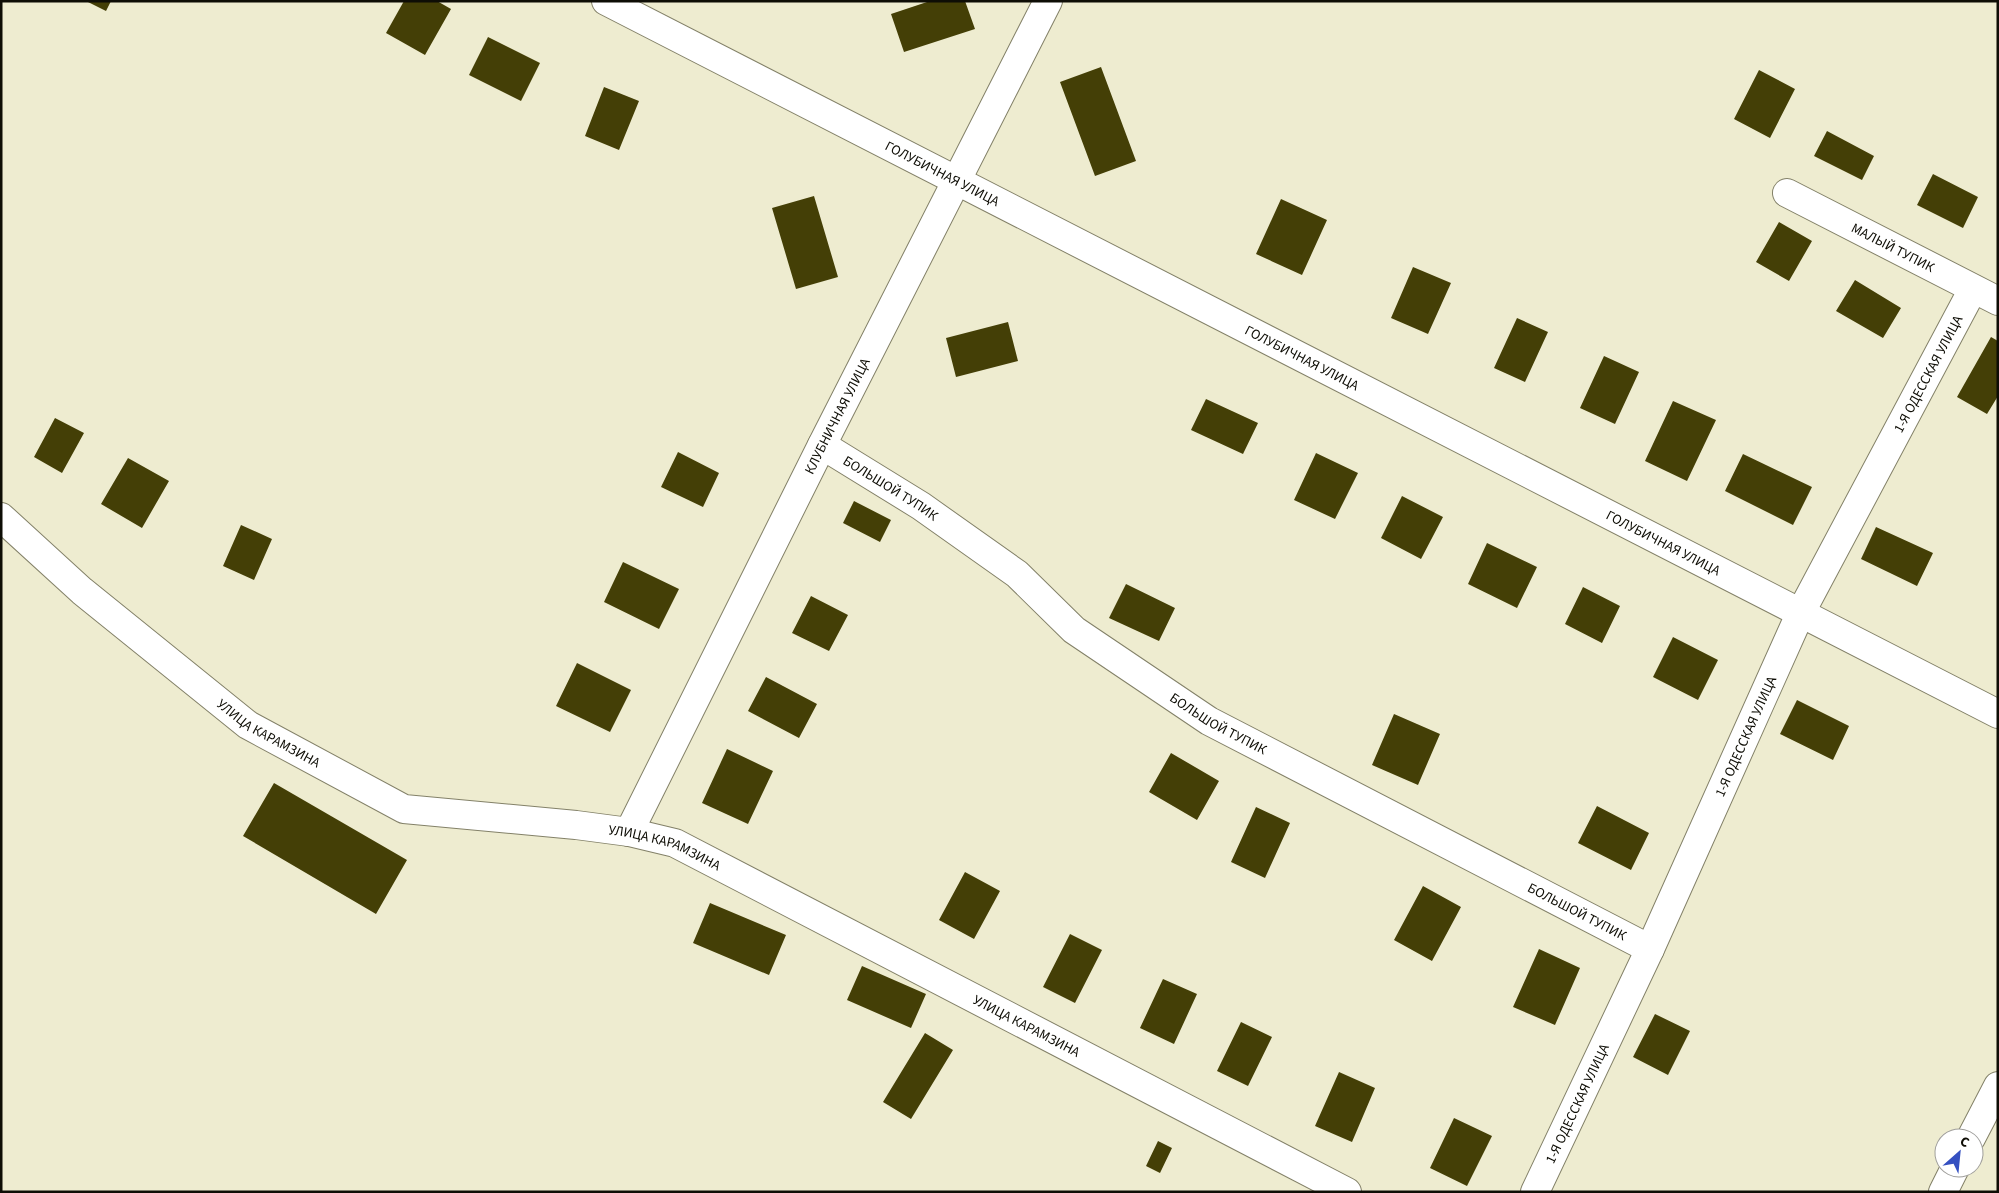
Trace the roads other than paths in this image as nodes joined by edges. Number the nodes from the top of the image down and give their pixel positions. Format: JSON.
{"nodes":[{"id":1,"x":606,"y":1,"type":"edge"},
{"id":2,"x":1048,"y":1,"type":"edge"},
{"id":3,"x":957,"y":180,"type":"junction"},
{"id":4,"x":1787,"y":193,"type":"dead end"},
{"id":5,"x":1973,"y":288,"type":"junction"},
{"id":6,"x":1998,"y":301,"type":"edge"},
{"id":7,"x":822,"y":445,"type":"junction"},
{"id":8,"x":1,"y":517,"type":"edge"},
{"id":9,"x":1800,"y":614,"type":"junction"},
{"id":10,"x":1998,"y":714,"type":"edge"},
{"id":11,"x":629,"y":832,"type":"junction"},
{"id":12,"x":1650,"y":948,"type":"junction"},
{"id":13,"x":1998,"y":1086,"type":"edge"},
{"id":14,"x":1976,"y":1128,"type":"edge"},
{"id":15,"x":1950,"y":1178,"type":"edge"},
{"id":16,"x":1347,"y":1192,"type":"edge"},
{"id":17,"x":1534,"y":1192,"type":"edge"},
{"id":18,"x":1943,"y":1192,"type":"edge"}],
"edges":[{"from":1,"to":3,"type":"lane","name":"ГОЛУБИЧНАЯ УЛИЦА"},
{"from":2,"to":3,"type":"lane","name":"КЛУБНИЧНАЯ УЛИЦА"},
{"from":3,"to":7,"type":"lane","name":"КЛУБНИЧНАЯ УЛИЦА"},
{"from":3,"to":9,"type":"lane","name":"ГОЛУБИЧНАЯ УЛИЦА"},
{"from":4,"to":5,"type":"lane","name":"МАЛЫЙ ТУПИК"},
{"from":5,"to":6,"type":"lane","name":"МАЛЫЙ ТУПИК"},
{"from":5,"to":9,"type":"lane","name":"1-Я ОДЕССКАЯ УЛИЦА"},
{"from":7,"to":11,"type":"lane","name":"КЛУБНИЧНАЯ УЛИЦА"},
{"from":7,"to":12,"type":"lane","name":"БОЛЬШОЙ ТУПИК"},
{"from":8,"to":11,"type":"lane","name":"УЛИЦА КАРАМЗИНА"},
{"from":9,"to":10,"type":"lane","name":"ГОЛУБИЧНАЯ УЛИЦА"},
{"from":9,"to":12,"type":"lane","name":"1-Я ОДЕССКАЯ УЛИЦА"},
{"from":11,"to":16,"type":"lane","name":"УЛИЦА КАРАМЗИНА"},
{"from":12,"to":17,"type":"lane","name":"1-Я ОДЕССКАЯ УЛИЦА"},
{"from":13,"to":14,"type":"lane"},
{"from":15,"to":18,"type":"lane"}]}
